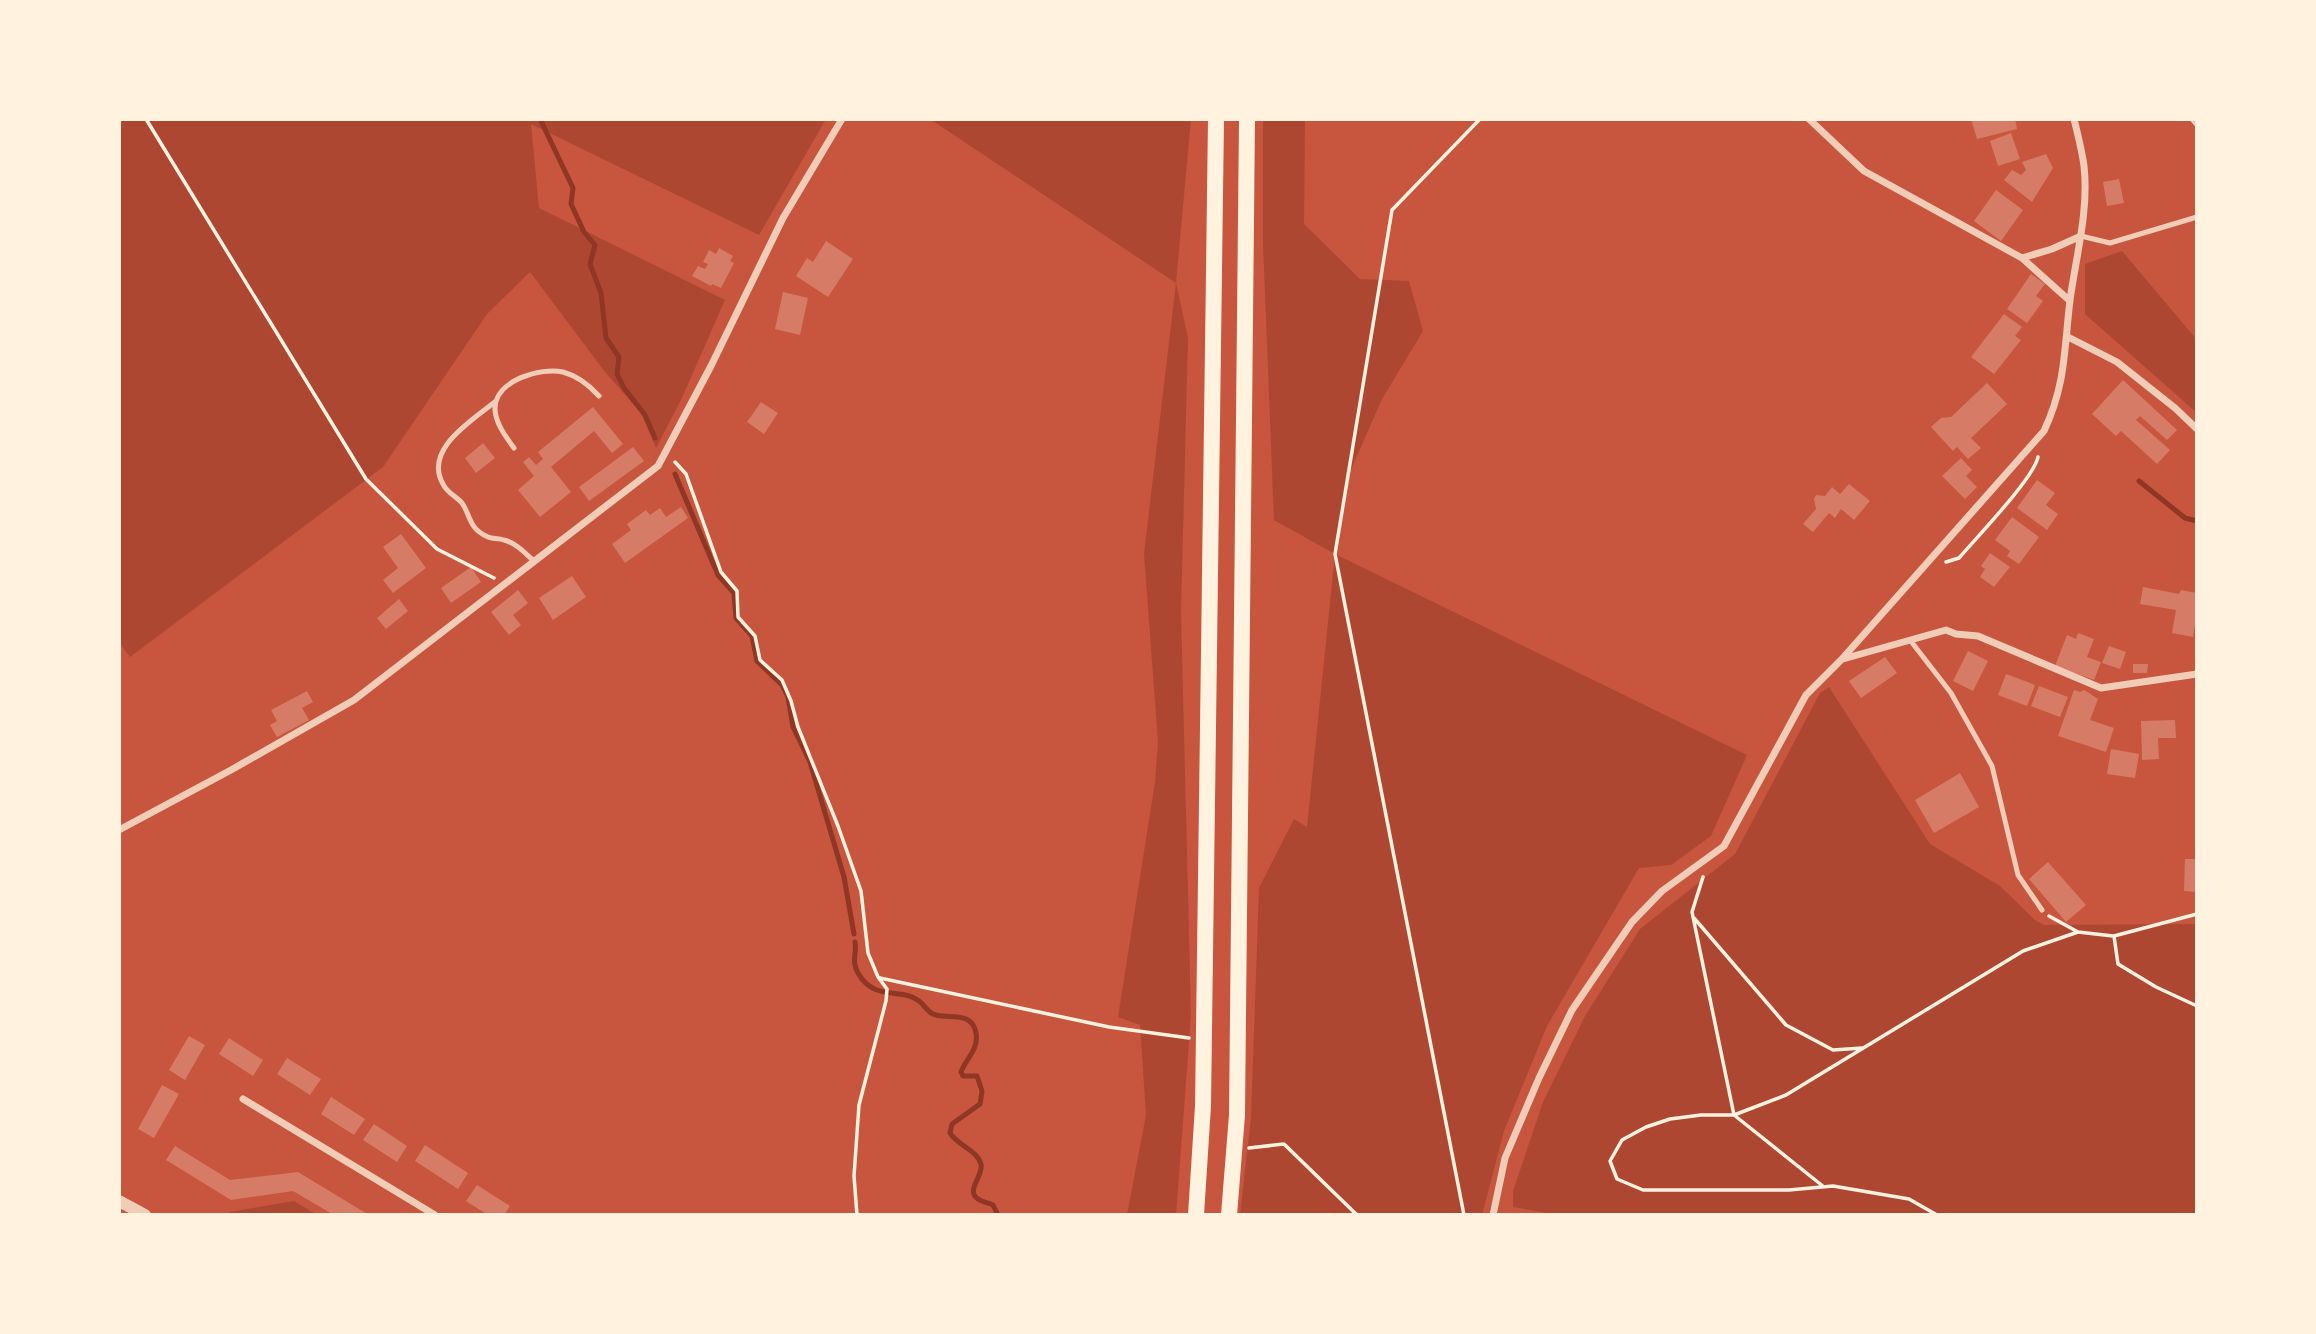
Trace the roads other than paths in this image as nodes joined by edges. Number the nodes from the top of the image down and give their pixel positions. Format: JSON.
{"nodes":[{"id":1,"x":842,"y":119,"type":"edge"},
{"id":2,"x":1216,"y":119,"type":"edge"},
{"id":3,"x":1247,"y":119,"type":"edge"},
{"id":4,"x":1809,"y":119,"type":"edge"},
{"id":5,"x":2074,"y":119,"type":"edge"},
{"id":6,"x":2192,"y":119,"type":"edge"},
{"id":7,"x":2197,"y":125,"type":"edge"},
{"id":8,"x":2197,"y":217,"type":"edge"},
{"id":9,"x":2081,"y":236,"type":"junction"},
{"id":10,"x":2022,"y":258,"type":"junction"},
{"id":11,"x":2070,"y":301,"type":"junction"},
{"id":12,"x":2068,"y":337,"type":"junction"},
{"id":13,"x":599,"y":396,"type":"dead end"},
{"id":14,"x":496,"y":401,"type":"junction"},
{"id":15,"x":2197,"y":429,"type":"edge"},
{"id":16,"x":514,"y":448,"type":"dead end"},
{"id":17,"x":534,"y":561,"type":"junction"},
{"id":18,"x":1910,"y":640,"type":"junction"},
{"id":19,"x":1842,"y":659,"type":"junction"},
{"id":20,"x":2197,"y":674,"type":"edge"},
{"id":21,"x":119,"y":830,"type":"edge"},
{"id":22,"x":2042,"y":910,"type":"road end"},
{"id":23,"x":243,"y":1099,"type":"dead end"},
{"id":24,"x":119,"y":1201,"type":"edge"},
{"id":25,"x":145,"y":1215,"type":"edge"},
{"id":26,"x":435,"y":1215,"type":"edge"},
{"id":27,"x":1196,"y":1215,"type":"edge"},
{"id":28,"x":1229,"y":1215,"type":"edge"},
{"id":29,"x":1493,"y":1215,"type":"edge"}],
"edges":[{"from":1,"to":17,"type":"street"},
{"from":2,"to":27,"type":"highway"},
{"from":3,"to":28,"type":"highway"},
{"from":4,"to":10,"type":"street"},
{"from":5,"to":9,"type":"street"},
{"from":6,"to":7,"type":"lane"},
{"from":8,"to":9,"type":"lane"},
{"from":9,"to":10,"type":"street"},
{"from":9,"to":11,"type":"street"},
{"from":10,"to":11,"type":"street"},
{"from":11,"to":12,"type":"street"},
{"from":12,"to":15,"type":"street"},
{"from":12,"to":19,"type":"street"},
{"from":13,"to":14,"type":"lane"},
{"from":14,"to":16,"type":"lane"},
{"from":14,"to":17,"type":"lane"},
{"from":17,"to":21,"type":"street"},
{"from":18,"to":19,"type":"street"},
{"from":18,"to":20,"type":"street"},
{"from":18,"to":22,"type":"lane"},
{"from":19,"to":29,"type":"street"},
{"from":23,"to":26,"type":"street"},
{"from":24,"to":25,"type":"street"}]}
